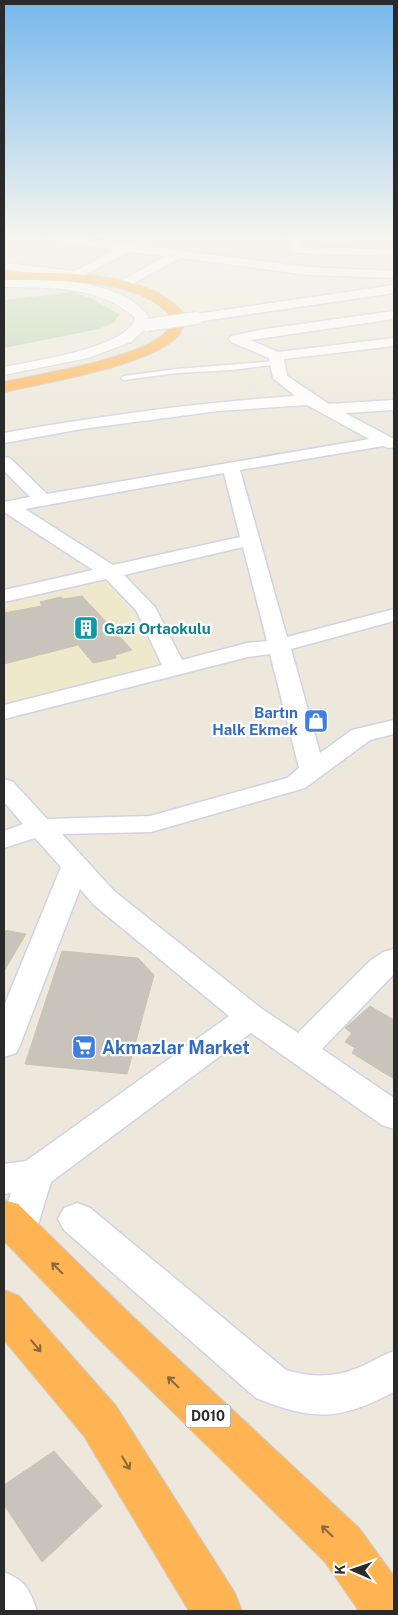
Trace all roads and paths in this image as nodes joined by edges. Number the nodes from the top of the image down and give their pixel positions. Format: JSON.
{"nodes":[{"id":1,"x":138,"y":312,"type":"edge"},
{"id":2,"x":156,"y":312,"type":"edge"},
{"id":3,"x":175,"y":312,"type":"edge"},
{"id":4,"x":235,"y":312,"type":"edge"},
{"id":5,"x":394,"y":315,"type":"edge"},
{"id":6,"x":144,"y":325,"type":"junction"},
{"id":7,"x":103,"y":333,"type":"dead end"},
{"id":8,"x":394,"y":342,"type":"edge"},
{"id":9,"x":276,"y":360,"type":"junction"},
{"id":10,"x":4,"y":371,"type":"edge"},
{"id":11,"x":4,"y":378,"type":"edge"},
{"id":12,"x":124,"y":378,"type":"dead end"},
{"id":13,"x":4,"y":387,"type":"edge"},
{"id":14,"x":310,"y":400,"type":"junction"},
{"id":15,"x":394,"y":404,"type":"edge"},
{"id":16,"x":328,"y":409,"type":"junction"},
{"id":17,"x":4,"y":438,"type":"edge"},
{"id":18,"x":387,"y":439,"type":"edge"},
{"id":19,"x":4,"y":462,"type":"edge"},
{"id":20,"x":231,"y":467,"type":"junction"},
{"id":21,"x":43,"y":500,"type":"junction"},
{"id":22,"x":6,"y":506,"type":"edge"},
{"id":23,"x":250,"y":540,"type":"junction"},
{"id":24,"x":110,"y":572,"type":"junction"},
{"id":25,"x":4,"y":596,"type":"edge"},
{"id":26,"x":394,"y":615,"type":"edge"},
{"id":27,"x":278,"y":646,"type":"junction"},
{"id":28,"x":175,"y":669,"type":"junction"},
{"id":29,"x":4,"y":712,"type":"edge"},
{"id":30,"x":394,"y":727,"type":"edge"},
{"id":31,"x":313,"y":772,"type":"junction"},
{"id":32,"x":4,"y":787,"type":"edge"},
{"id":33,"x":41,"y":827,"type":"junction"},
{"id":34,"x":4,"y":840,"type":"edge"},
{"id":35,"x":76,"y":865,"type":"junction"},
{"id":36,"x":394,"y":960,"type":"edge"},
{"id":37,"x":250,"y":1017,"type":"junction"},
{"id":38,"x":4,"y":1045,"type":"edge"},
{"id":39,"x":300,"y":1051,"type":"junction"},
{"id":40,"x":394,"y":1116,"type":"edge"},
{"id":41,"x":20,"y":1176,"type":"edge"},
{"id":42,"x":77,"y":1219,"type":"dead end"},
{"id":43,"x":11,"y":1222,"type":"edge"},
{"id":44,"x":4,"y":1309,"type":"edge"},
{"id":45,"x":394,"y":1370,"type":"edge"},
{"id":46,"x":4,"y":1596,"type":"edge"},
{"id":47,"x":13,"y":1611,"type":"edge"},
{"id":48,"x":216,"y":1611,"type":"edge"},
{"id":49,"x":389,"y":1611,"type":"edge"}],
"edges":[{"from":1,"to":6,"type":"street"},
{"from":2,"to":11,"type":"highway"},
{"from":3,"to":13,"type":"highway"},
{"from":4,"to":6,"type":"street","bridge":true},
{"from":5,"to":9,"type":"street"},
{"from":6,"to":7,"type":"street"},
{"from":6,"to":10,"type":"street"},
{"from":8,"to":9,"type":"street"},
{"from":9,"to":12,"type":"lane"},
{"from":9,"to":14,"type":"street"},
{"from":14,"to":16,"type":"street"},
{"from":14,"to":17,"type":"street"},
{"from":15,"to":16,"type":"street"},
{"from":16,"to":18,"type":"street"},
{"from":18,"to":20,"type":"street"},
{"from":19,"to":21,"type":"street"},
{"from":20,"to":21,"type":"street"},
{"from":20,"to":23,"type":"street"},
{"from":21,"to":22,"type":"street"},
{"from":22,"to":24,"type":"street"},
{"from":23,"to":24,"type":"street"},
{"from":23,"to":27,"type":"street"},
{"from":24,"to":25,"type":"street"},
{"from":24,"to":28,"type":"street"},
{"from":26,"to":27,"type":"street"},
{"from":27,"to":28,"type":"street"},
{"from":27,"to":31,"type":"street"},
{"from":28,"to":29,"type":"street"},
{"from":30,"to":31,"type":"street"},
{"from":31,"to":33,"type":"street"},
{"from":32,"to":33,"type":"street"},
{"from":33,"to":34,"type":"street"},
{"from":33,"to":35,"type":"street"},
{"from":35,"to":37,"type":"street"},
{"from":35,"to":38,"type":"street"},
{"from":36,"to":39,"type":"street"},
{"from":37,"to":39,"type":"street"},
{"from":37,"to":41,"type":"street"},
{"from":39,"to":40,"type":"street"},
{"from":41,"to":43,"type":"street"},
{"from":42,"to":45,"type":"street"},
{"from":49,"to":43,"type":"highway","number":"D010","one_way":true},
{"from":44,"to":48,"type":"highway","one_way":true},
{"from":46,"to":47,"type":"street"}]}
